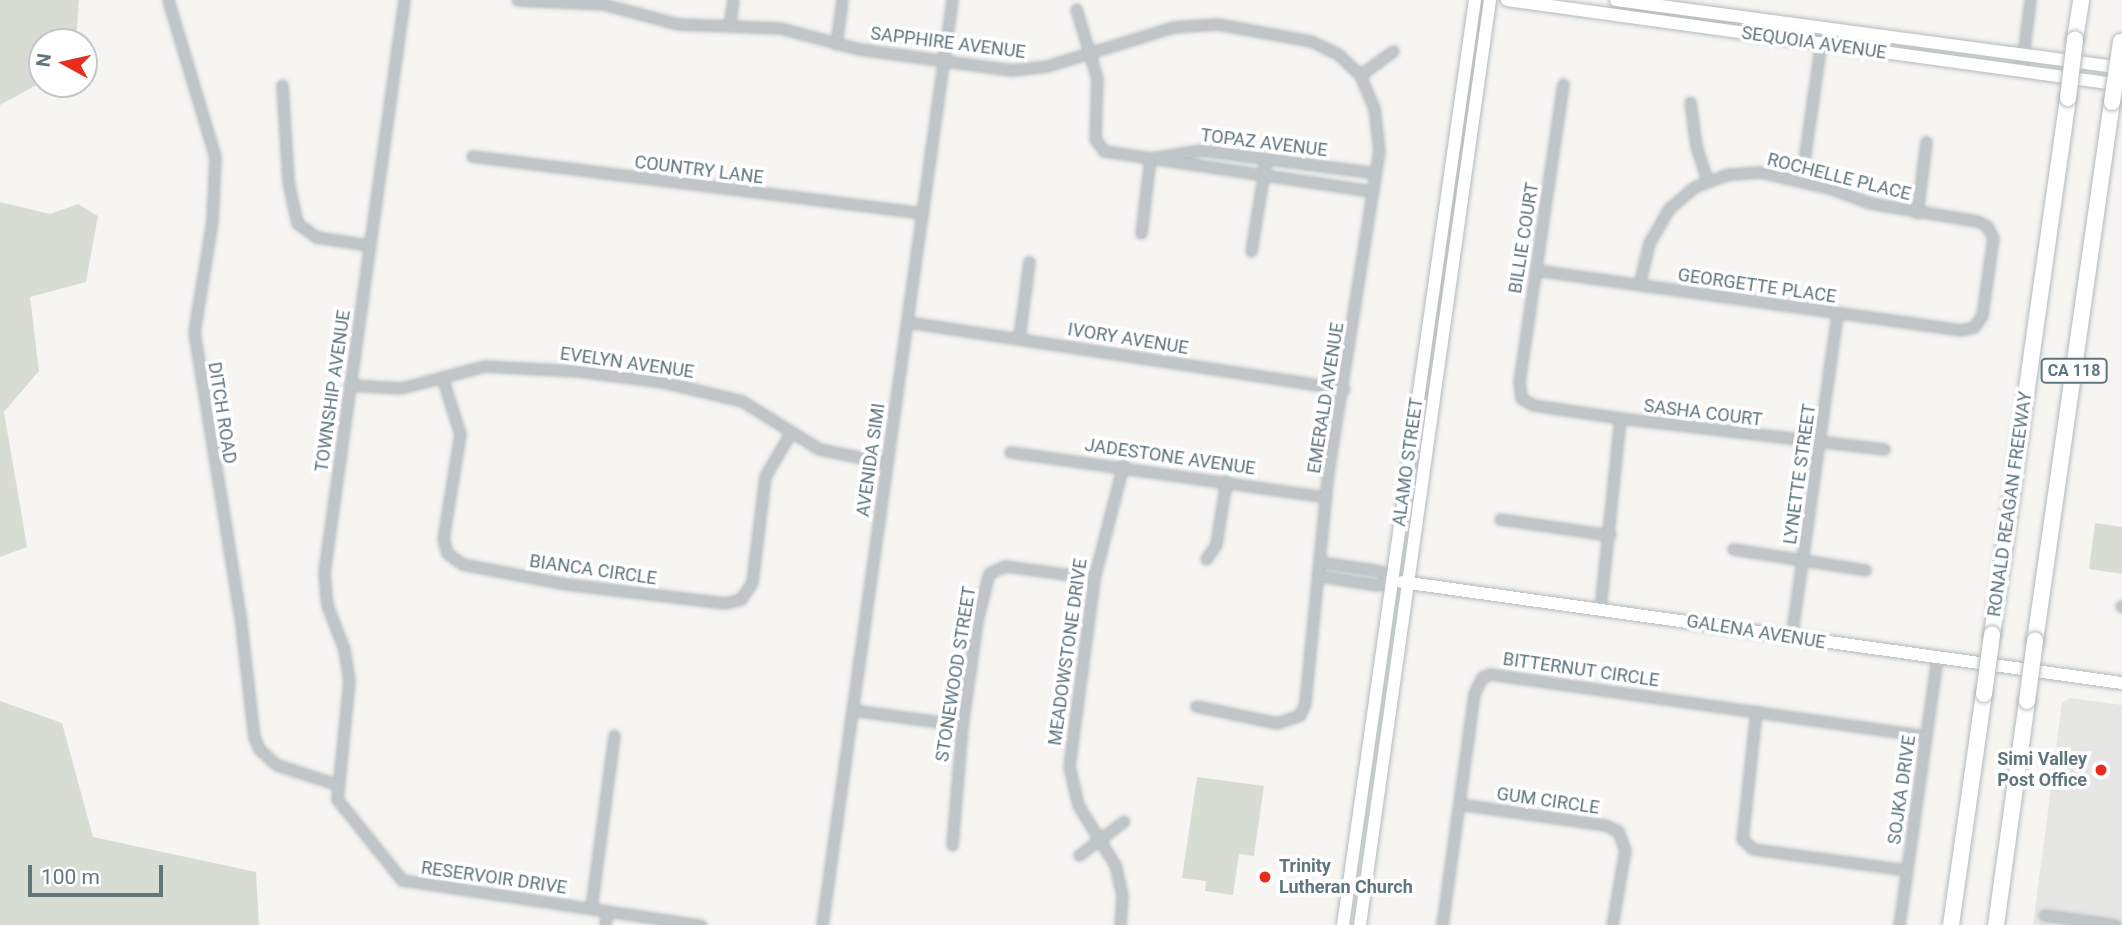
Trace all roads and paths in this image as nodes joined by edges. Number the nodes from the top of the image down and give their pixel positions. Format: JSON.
{"nodes":[{"id":1,"x":168,"y":0,"type":"edge"},
{"id":2,"x":404,"y":0,"type":"edge"},
{"id":3,"x":517,"y":0,"type":"edge"},
{"id":4,"x":733,"y":0,"type":"edge"},
{"id":5,"x":842,"y":0,"type":"edge"},
{"id":6,"x":952,"y":0,"type":"edge"},
{"id":7,"x":1475,"y":0,"type":"edge"},
{"id":8,"x":1490,"y":0,"type":"edge"},
{"id":9,"x":1507,"y":0,"type":"edge"},
{"id":10,"x":1616,"y":0,"type":"edge"},
{"id":11,"x":2030,"y":0,"type":"edge"},
{"id":12,"x":2081,"y":0,"type":"edge"},
{"id":13,"x":623,"y":4,"type":"edge"},
{"id":14,"x":1076,"y":9,"type":"dead end"},
{"id":15,"x":729,"y":26,"type":"junction"},
{"id":16,"x":1823,"y":29,"type":"junction"},
{"id":17,"x":2121,"y":37,"type":"edge"},
{"id":18,"x":1821,"y":43,"type":"junction"},
{"id":19,"x":836,"y":44,"type":"junction"},
{"id":20,"x":1393,"y":51,"type":"dead end"},
{"id":21,"x":1090,"y":53,"type":"junction"},
{"id":22,"x":2023,"y":56,"type":"junction"},
{"id":23,"x":944,"y":61,"type":"junction"},
{"id":24,"x":2122,"y":68,"type":"edge"},
{"id":25,"x":2021,"y":72,"type":"junction"},
{"id":26,"x":1360,"y":75,"type":"junction"},
{"id":27,"x":1563,"y":83,"type":"dead end"},
{"id":28,"x":282,"y":85,"type":"dead end"},
{"id":29,"x":2122,"y":85,"type":"edge"},
{"id":30,"x":1690,"y":102,"type":"dead end"},
{"id":31,"x":1926,"y":142,"type":"dead end"},
{"id":32,"x":472,"y":156,"type":"dead end"},
{"id":33,"x":1266,"y":158,"type":"junction"},
{"id":34,"x":1150,"y":159,"type":"junction"},
{"id":35,"x":1376,"y":173,"type":"junction"},
{"id":36,"x":1263,"y":174,"type":"junction"},
{"id":37,"x":1707,"y":180,"type":"junction"},
{"id":38,"x":1801,"y":181,"type":"junction"},
{"id":39,"x":1373,"y":191,"type":"junction"},
{"id":40,"x":922,"y":213,"type":"junction"},
{"id":41,"x":1917,"y":213,"type":"junction"},
{"id":42,"x":1141,"y":233,"type":"dead end"},
{"id":43,"x":369,"y":245,"type":"junction"},
{"id":44,"x":1251,"y":251,"type":"dead end"},
{"id":45,"x":1029,"y":262,"type":"dead end"},
{"id":46,"x":1535,"y":270,"type":"junction"},
{"id":47,"x":1639,"y":285,"type":"junction"},
{"id":48,"x":1837,"y":314,"type":"junction"},
{"id":49,"x":907,"y":322,"type":"junction"},
{"id":50,"x":1974,"y":327,"type":"joint"},
{"id":51,"x":1018,"y":337,"type":"junction"},
{"id":52,"x":442,"y":377,"type":"junction"},
{"id":53,"x":349,"y":385,"type":"junction"},
{"id":54,"x":1344,"y":389,"type":"junction"},
{"id":55,"x":1521,"y":398,"type":"joint"},
{"id":56,"x":1620,"y":418,"type":"junction"},
{"id":57,"x":791,"y":432,"type":"junction"},
{"id":58,"x":1821,"y":444,"type":"junction"},
{"id":59,"x":1884,"y":449,"type":"dead end"},
{"id":60,"x":1010,"y":452,"type":"dead end"},
{"id":61,"x":887,"y":463,"type":"junction"},
{"id":62,"x":1123,"y":465,"type":"junction"},
{"id":63,"x":1226,"y":481,"type":"junction"},
{"id":64,"x":1326,"y":496,"type":"junction"},
{"id":65,"x":1500,"y":519,"type":"dead end"},
{"id":66,"x":1610,"y":534,"type":"junction"},
{"id":67,"x":1733,"y":549,"type":"dead end"},
{"id":68,"x":1206,"y":559,"type":"dead end"},
{"id":69,"x":1802,"y":561,"type":"junction"},
{"id":70,"x":1320,"y":562,"type":"junction"},
{"id":71,"x":1866,"y":570,"type":"dead end"},
{"id":72,"x":1319,"y":576,"type":"junction"},
{"id":73,"x":1094,"y":578,"type":"junction"},
{"id":74,"x":1391,"y":580,"type":"junction"},
{"id":75,"x":1408,"y":584,"type":"junction"},
{"id":76,"x":1600,"y":609,"type":"junction"},
{"id":77,"x":1791,"y":638,"type":"junction"},
{"id":78,"x":1937,"y":659,"type":"junction"},
{"id":79,"x":2122,"y":683,"type":"edge"},
{"id":80,"x":1196,"y":706,"type":"dead end"},
{"id":81,"x":852,"y":710,"type":"junction"},
{"id":82,"x":1756,"y":711,"type":"junction"},
{"id":83,"x":962,"y":725,"type":"junction"},
{"id":84,"x":614,"y":736,"type":"dead end"},
{"id":85,"x":1925,"y":737,"type":"junction"},
{"id":86,"x":336,"y":784,"type":"junction"},
{"id":87,"x":1460,"y":804,"type":"junction"},
{"id":88,"x":1124,"y":821,"type":"dead end"},
{"id":89,"x":1102,"y":839,"type":"junction"},
{"id":90,"x":952,"y":845,"type":"dead end"},
{"id":91,"x":1079,"y":855,"type":"dead end"},
{"id":92,"x":1907,"y":870,"type":"junction"},
{"id":93,"x":591,"y":908,"type":"junction"},
{"id":94,"x":607,"y":911,"type":"junction"},
{"id":95,"x":2044,"y":915,"type":"dead end"},
{"id":96,"x":2067,"y":922,"type":"edge"},
{"id":97,"x":605,"y":925,"type":"edge"},
{"id":98,"x":701,"y":925,"type":"edge"},
{"id":99,"x":822,"y":925,"type":"edge"},
{"id":100,"x":1120,"y":925,"type":"edge"},
{"id":101,"x":1343,"y":925,"type":"edge"},
{"id":102,"x":1360,"y":925,"type":"edge"},
{"id":103,"x":1443,"y":925,"type":"edge"},
{"id":104,"x":1612,"y":925,"type":"edge"},
{"id":105,"x":1899,"y":925,"type":"edge"},
{"id":106,"x":1951,"y":925,"type":"edge"},
{"id":107,"x":1996,"y":925,"type":"edge"},
{"id":108,"x":2115,"y":925,"type":"edge"}],
"edges":[{"from":1,"to":86,"type":"street","name":"DITCH ROAD"},
{"from":2,"to":43,"type":"street","name":"TOWNSHIP AVENUE"},
{"from":3,"to":13,"type":"street","name":"SAPPHIRE AVENUE"},
{"from":4,"to":15,"type":"street"},
{"from":5,"to":19,"type":"street"},
{"from":6,"to":23,"type":"street","name":"AVENIDA SIMI"},
{"from":7,"to":74,"type":"main road","name":"ALAMO STREET"},
{"from":8,"to":75,"type":"main road","name":"ALAMO STREET"},
{"from":9,"to":18,"type":"main road","name":"SEQUOIA AVENUE"},
{"from":10,"to":16,"type":"main road","name":"SEQUOIA AVENUE"},
{"from":11,"to":22,"type":"street"},
{"from":12,"to":106,"type":"highway","name":"RONALD REAGAN FREEWAY","number":"CA 118","bridge":true},
{"from":13,"to":15,"type":"street","name":"SAPPHIRE AVENUE"},
{"from":14,"to":21,"type":"street","name":"TOPAZ AVENUE"},
{"from":15,"to":19,"type":"street","name":"SAPPHIRE AVENUE"},
{"from":16,"to":18,"type":"street"},
{"from":16,"to":22,"type":"main road","name":"SEQUOIA AVENUE"},
{"from":17,"to":107,"type":"highway","number":"CA 118","bridge":true},
{"from":18,"to":25,"type":"main road","name":"SEQUOIA AVENUE"},
{"from":18,"to":38,"type":"street"},
{"from":19,"to":23,"type":"street","name":"SAPPHIRE AVENUE"},
{"from":20,"to":26,"type":"street"},
{"from":21,"to":23,"type":"street","name":"SAPPHIRE AVENUE"},
{"from":21,"to":26,"type":"street","name":"SAPPHIRE AVENUE"},
{"from":21,"to":34,"type":"street","name":"TOPAZ AVENUE"},
{"from":22,"to":24,"type":"main road","name":"SEQUOIA AVENUE"},
{"from":22,"to":25,"type":"street"},
{"from":23,"to":40,"type":"street","name":"AVENIDA SIMI"},
{"from":25,"to":29,"type":"main road","name":"SEQUOIA AVENUE"},
{"from":26,"to":35,"type":"street","name":"EMERALD AVENUE"},
{"from":27,"to":46,"type":"street","name":"BILLIE COURT"},
{"from":28,"to":43,"type":"street"},
{"from":30,"to":37,"type":"street"},
{"from":31,"to":41,"type":"street"},
{"from":32,"to":40,"type":"street","name":"COUNTRY LANE"},
{"from":33,"to":34,"type":"street","name":"TOPAZ AVENUE"},
{"from":33,"to":35,"type":"street","name":"TOPAZ AVENUE"},
{"from":33,"to":36,"type":"street"},
{"from":34,"to":36,"type":"street","name":"TOPAZ AVENUE"},
{"from":34,"to":42,"type":"street"},
{"from":35,"to":39,"type":"street","name":"EMERALD AVENUE"},
{"from":36,"to":39,"type":"street","name":"TOPAZ AVENUE"},
{"from":36,"to":44,"type":"street"},
{"from":37,"to":38,"type":"street","name":"ROCHELLE PLACE"},
{"from":37,"to":47,"type":"street","name":"ROCHELLE PLACE"},
{"from":38,"to":41,"type":"street","name":"ROCHELLE PLACE"},
{"from":39,"to":54,"type":"street","name":"EMERALD AVENUE"},
{"from":40,"to":49,"type":"street","name":"AVENIDA SIMI"},
{"from":41,"to":50,"type":"street","name":"ROCHELLE PLACE"},
{"from":43,"to":53,"type":"street","name":"TOWNSHIP AVENUE"},
{"from":45,"to":51,"type":"street"},
{"from":46,"to":47,"type":"street","name":"GEORGETTE PLACE"},
{"from":46,"to":55,"type":"street","name":"BILLIE COURT"},
{"from":47,"to":48,"type":"street","name":"GEORGETTE PLACE"},
{"from":48,"to":50,"type":"street","name":"GEORGETTE PLACE"},
{"from":48,"to":58,"type":"street","name":"LYNETTE STREET"},
{"from":49,"to":51,"type":"street","name":"IVORY AVENUE"},
{"from":49,"to":61,"type":"street","name":"AVENIDA SIMI"},
{"from":51,"to":54,"type":"street","name":"IVORY AVENUE"},
{"from":52,"to":53,"type":"street","name":"EVELYN AVENUE"},
{"from":52,"to":57,"type":"street","name":"EVELYN AVENUE"},
{"from":52,"to":57,"type":"street","name":"BIANCA CIRCLE"},
{"from":53,"to":86,"type":"street","name":"TOWNSHIP AVENUE"},
{"from":54,"to":64,"type":"street","name":"EMERALD AVENUE"},
{"from":55,"to":56,"type":"street","name":"SASHA COURT"},
{"from":56,"to":58,"type":"street","name":"SASHA COURT"},
{"from":56,"to":66,"type":"street"},
{"from":57,"to":61,"type":"street","name":"EVELYN AVENUE"},
{"from":58,"to":59,"type":"street","name":"SASHA COURT"},
{"from":58,"to":69,"type":"street","name":"LYNETTE STREET"},
{"from":60,"to":62,"type":"street","name":"JADESTONE AVENUE"},
{"from":61,"to":81,"type":"street","name":"AVENIDA SIMI"},
{"from":62,"to":63,"type":"street","name":"JADESTONE AVENUE"},
{"from":62,"to":73,"type":"street","name":"MEADOWSTONE DRIVE"},
{"from":63,"to":64,"type":"street","name":"JADESTONE AVENUE"},
{"from":63,"to":68,"type":"street"},
{"from":64,"to":70,"type":"street","name":"EMERALD AVENUE"},
{"from":65,"to":66,"type":"street"},
{"from":66,"to":76,"type":"street"},
{"from":67,"to":69,"type":"street"},
{"from":69,"to":71,"type":"street"},
{"from":69,"to":77,"type":"street","name":"LYNETTE STREET"},
{"from":70,"to":72,"type":"street","name":"EMERALD AVENUE"},
{"from":70,"to":74,"type":"street","name":"GALENA AVENUE"},
{"from":72,"to":74,"type":"street","name":"GALENA AVENUE"},
{"from":72,"to":80,"type":"street","name":"EMERALD AVENUE"},
{"from":73,"to":83,"type":"street","name":"STONEWOOD STREET"},
{"from":73,"to":89,"type":"street","name":"MEADOWSTONE DRIVE"},
{"from":74,"to":75,"type":"main road","name":"GALENA AVENUE"},
{"from":74,"to":101,"type":"main road","name":"ALAMO STREET"},
{"from":75,"to":76,"type":"main road","name":"GALENA AVENUE"},
{"from":75,"to":102,"type":"main road","name":"ALAMO STREET"},
{"from":76,"to":77,"type":"main road","name":"GALENA AVENUE"},
{"from":77,"to":78,"type":"main road","name":"GALENA AVENUE"},
{"from":78,"to":79,"type":"main road","name":"GALENA AVENUE"},
{"from":78,"to":85,"type":"street","name":"SOJKA DRIVE"},
{"from":81,"to":83,"type":"street"},
{"from":81,"to":99,"type":"street","name":"AVENIDA SIMI"},
{"from":82,"to":85,"type":"street","name":"BITTERNUT CIRCLE"},
{"from":82,"to":87,"type":"street","name":"BITTERNUT CIRCLE"},
{"from":82,"to":92,"type":"street"},
{"from":83,"to":90,"type":"street","name":"STONEWOOD STREET"},
{"from":84,"to":93,"type":"street"},
{"from":85,"to":92,"type":"street","name":"SOJKA DRIVE"},
{"from":86,"to":93,"type":"street","name":"RESERVOIR DRIVE"},
{"from":87,"to":103,"type":"street","name":"BITTERNUT CIRCLE"},
{"from":87,"to":104,"type":"street","name":"GUM CIRCLE"},
{"from":88,"to":89,"type":"street"},
{"from":89,"to":91,"type":"street"},
{"from":89,"to":100,"type":"street","name":"MEADOWSTONE DRIVE"},
{"from":92,"to":105,"type":"street","name":"SOJKA DRIVE"},
{"from":93,"to":94,"type":"street","name":"RESERVOIR DRIVE"},
{"from":94,"to":97,"type":"street"},
{"from":94,"to":98,"type":"street","name":"RESERVOIR DRIVE"},
{"from":95,"to":96,"type":"street"},
{"from":96,"to":108,"type":"street"}]}
